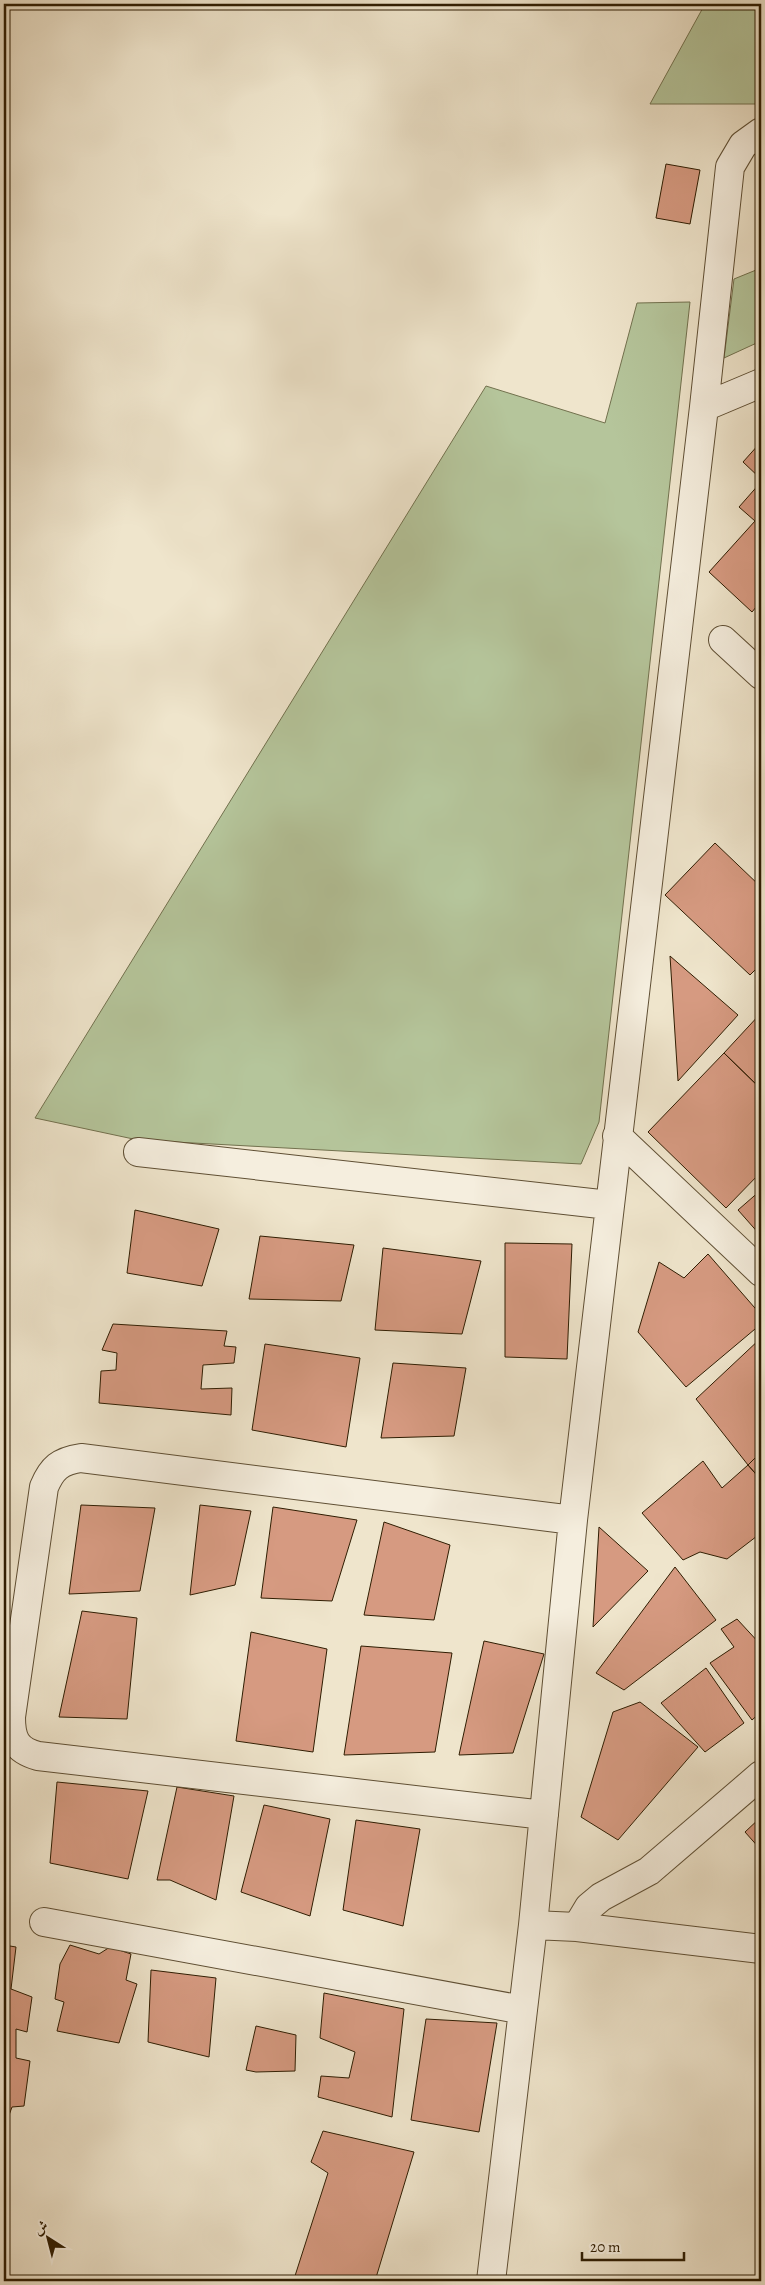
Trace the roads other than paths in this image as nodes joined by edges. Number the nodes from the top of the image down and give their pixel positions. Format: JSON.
{"nodes":[{"id":1,"x":761,"y":132,"type":"edge"},
{"id":2,"x":761,"y":383,"type":"edge"},
{"id":3,"x":704,"y":407,"type":"junction"},
{"id":4,"x":723,"y":640,"type":"dead end"},
{"id":5,"x":761,"y":675,"type":"edge"},
{"id":6,"x":617,"y":1136,"type":"junction"},
{"id":7,"x":138,"y":1152,"type":"dead end"},
{"id":8,"x":609,"y":1206,"type":"junction"},
{"id":9,"x":761,"y":1272,"type":"edge"},
{"id":10,"x":573,"y":1520,"type":"junction"},
{"id":11,"x":761,"y":1775,"type":"edge"},
{"id":12,"x":544,"y":1815,"type":"junction"},
{"id":13,"x":44,"y":1922,"type":"dead end"},
{"id":14,"x":533,"y":1925,"type":"junction"},
{"id":15,"x":577,"y":1928,"type":"junction"},
{"id":16,"x":761,"y":1949,"type":"edge"},
{"id":17,"x":523,"y":2010,"type":"junction"},
{"id":18,"x":491,"y":2281,"type":"edge"}],
"edges":[{"from":1,"to":3,"type":"street"},
{"from":2,"to":3,"type":"street"},
{"from":3,"to":6,"type":"street"},
{"from":4,"to":5,"type":"street"},
{"from":6,"to":8,"type":"street"},
{"from":6,"to":9,"type":"street"},
{"from":7,"to":8,"type":"street"},
{"from":8,"to":10,"type":"street"},
{"from":10,"to":12,"type":"street"},
{"from":10,"to":12,"type":"street"},
{"from":11,"to":15,"type":"street"},
{"from":12,"to":14,"type":"street"},
{"from":13,"to":17,"type":"street"},
{"from":14,"to":15,"type":"street"},
{"from":14,"to":17,"type":"street"},
{"from":15,"to":16,"type":"street"},
{"from":17,"to":18,"type":"street"}]}
